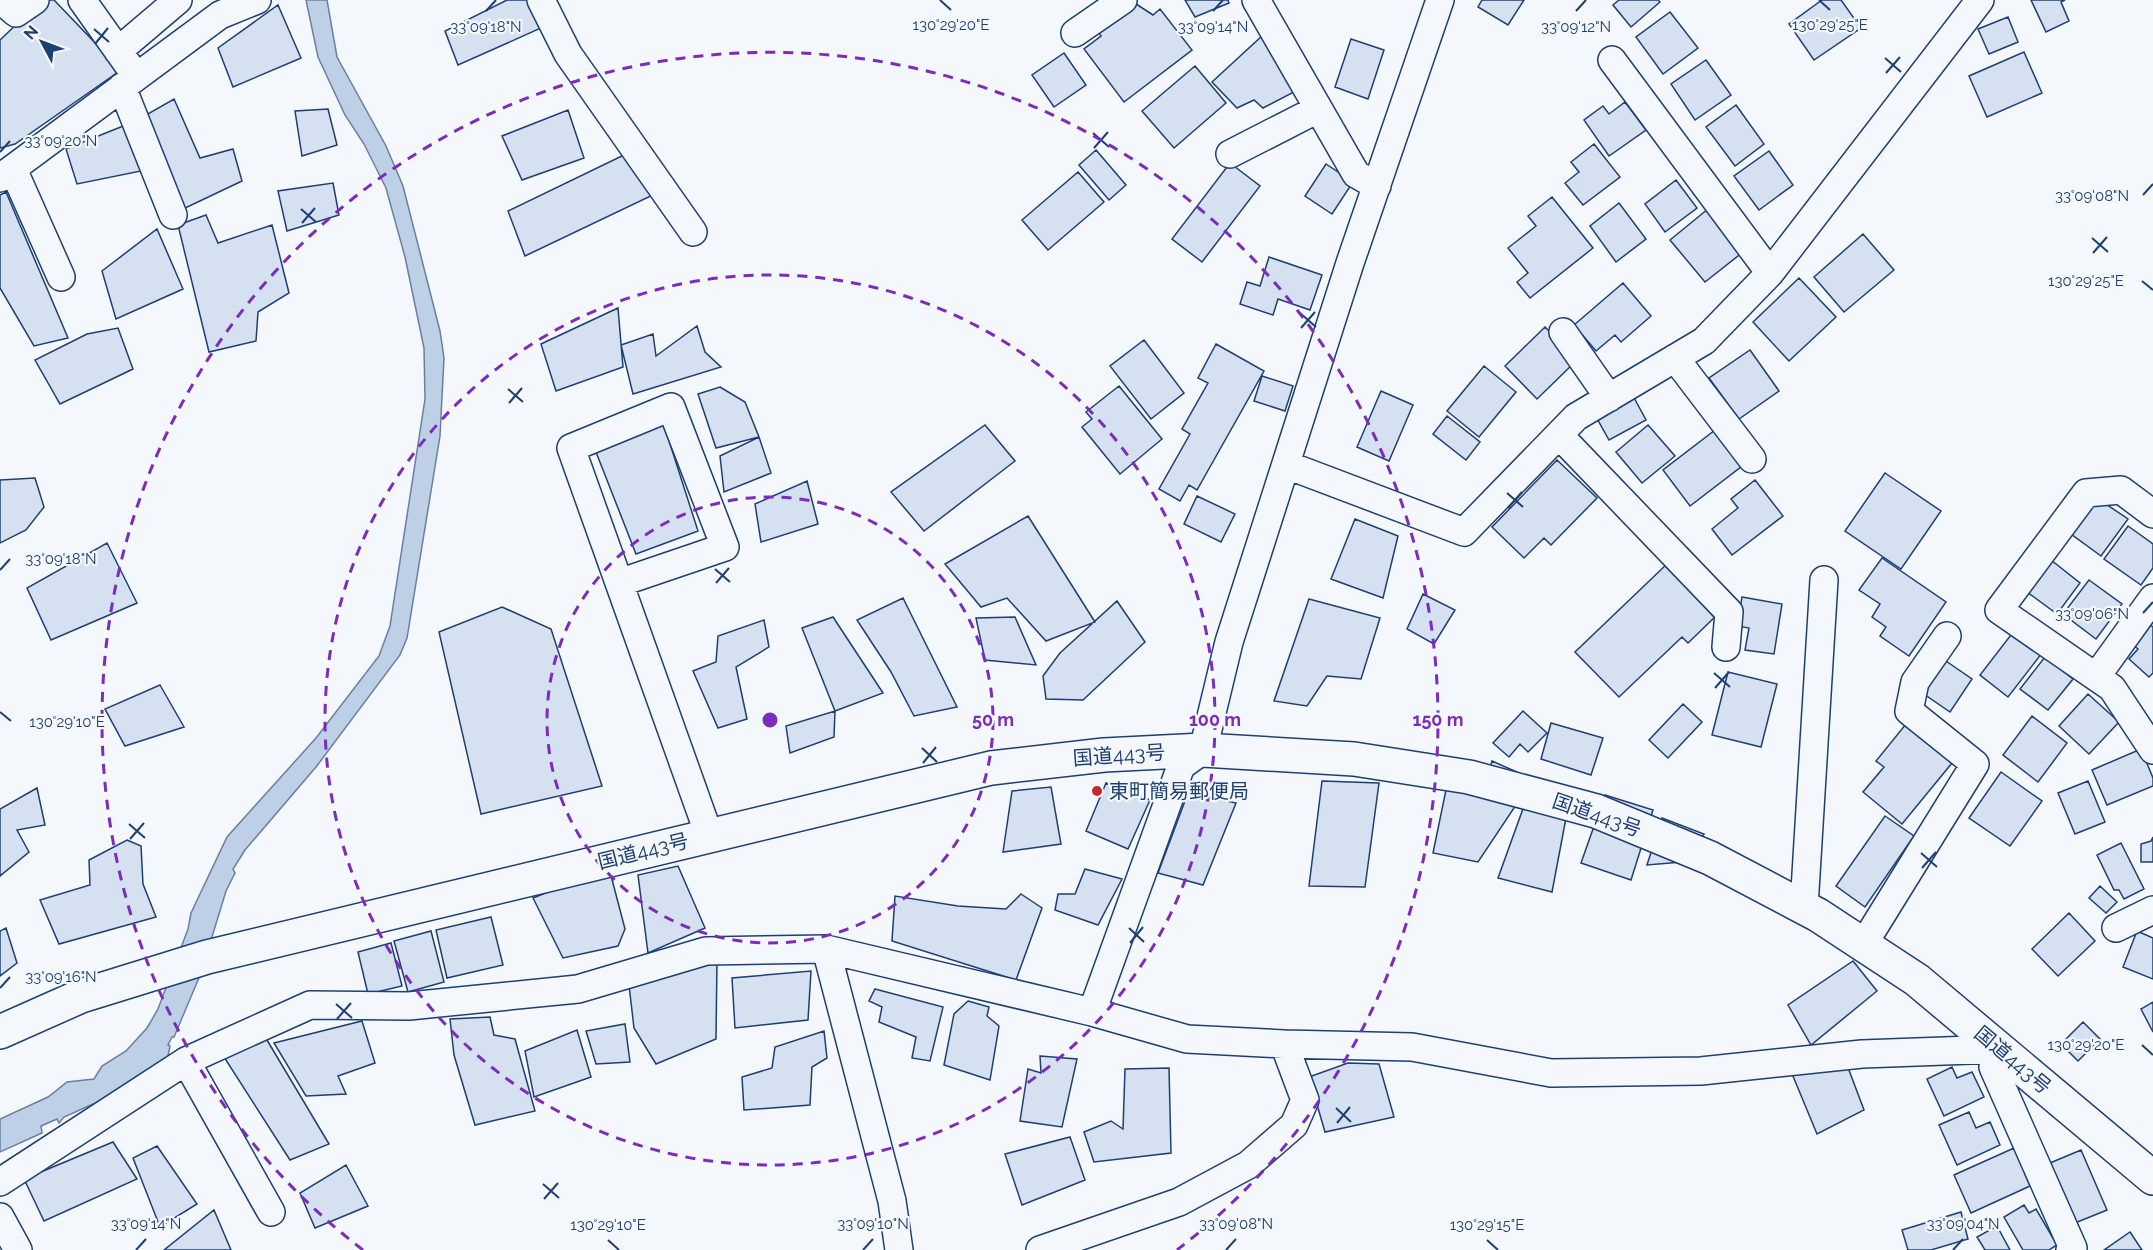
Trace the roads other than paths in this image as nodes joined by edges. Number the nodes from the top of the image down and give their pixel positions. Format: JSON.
{"nodes":[{"id":1,"x":1,"y":0,"type":"edge"},
{"id":2,"x":35,"y":0,"type":"edge"},
{"id":3,"x":82,"y":0,"type":"edge"},
{"id":4,"x":178,"y":0,"type":"edge"},
{"id":5,"x":257,"y":0,"type":"edge"},
{"id":6,"x":541,"y":0,"type":"edge"},
{"id":7,"x":1123,"y":0,"type":"edge"},
{"id":8,"x":1256,"y":0,"type":"edge"},
{"id":9,"x":1440,"y":0,"type":"edge"},
{"id":10,"x":1980,"y":0,"type":"edge"},
{"id":11,"x":1075,"y":33,"type":"dead end"},
{"id":12,"x":118,"y":51,"type":"junction"},
{"id":13,"x":1612,"y":60,"type":"dead end"},
{"id":14,"x":129,"y":82,"type":"junction"},
{"id":15,"x":1318,"y":109,"type":"junction"},
{"id":16,"x":1230,"y":154,"type":"dead end"},
{"id":17,"x":6,"y":174,"type":"edge"},
{"id":18,"x":1377,"y":186,"type":"junction"},
{"id":19,"x":173,"y":215,"type":"dead end"},
{"id":20,"x":693,"y":232,"type":"dead end"},
{"id":21,"x":1770,"y":273,"type":"junction"},
{"id":22,"x":62,"y":277,"type":"dead end"},
{"id":23,"x":1563,"y":332,"type":"dead end"},
{"id":24,"x":1675,"y":358,"type":"junction"},
{"id":25,"x":1609,"y":398,"type":"junction"},
{"id":26,"x":1559,"y":435,"type":"junction"},
{"id":27,"x":1752,"y":459,"type":"dead end"},
{"id":28,"x":1287,"y":465,"type":"junction"},
{"id":29,"x":2153,"y":514,"type":"edge"},
{"id":30,"x":1824,"y":580,"type":"dead end"},
{"id":31,"x":619,"y":583,"type":"junction"},
{"id":32,"x":2153,"y":598,"type":"edge"},
{"id":33,"x":1947,"y":636,"type":"dead end"},
{"id":34,"x":1726,"y":647,"type":"dead end"},
{"id":35,"x":2096,"y":678,"type":"junction"},
{"id":36,"x":1203,"y":750,"type":"junction"},
{"id":37,"x":2153,"y":750,"type":"edge"},
{"id":38,"x":709,"y":835,"type":"junction"},
{"id":39,"x":1804,"y":907,"type":"junction"},
{"id":40,"x":2153,"y":910,"type":"edge"},
{"id":41,"x":2116,"y":928,"type":"dead end"},
{"id":42,"x":1863,"y":945,"type":"junction"},
{"id":43,"x":826,"y":949,"type":"junction"},
{"id":44,"x":1092,"y":1012,"type":"junction"},
{"id":45,"x":0,"y":1032,"type":"edge"},
{"id":46,"x":1284,"y":1044,"type":"junction"},
{"id":47,"x":1999,"y":1049,"type":"junction"},
{"id":48,"x":186,"y":1061,"type":"junction"},
{"id":49,"x":2153,"y":1178,"type":"edge"},
{"id":50,"x":0,"y":1182,"type":"edge"},
{"id":51,"x":272,"y":1212,"type":"dead end"},
{"id":52,"x":0,"y":1217,"type":"edge"},
{"id":53,"x":18,"y":1250,"type":"edge"},
{"id":54,"x":899,"y":1250,"type":"edge"},
{"id":55,"x":1040,"y":1250,"type":"edge"},
{"id":56,"x":2070,"y":1250,"type":"edge"}],
"edges":[{"from":1,"to":2,"type":"street"},
{"from":3,"to":12,"type":"street"},
{"from":4,"to":12,"type":"street"},
{"from":5,"to":14,"type":"street"},
{"from":6,"to":20,"type":"street"},
{"from":7,"to":11,"type":"street"},
{"from":8,"to":15,"type":"street"},
{"from":9,"to":18,"type":"street"},
{"from":10,"to":21,"type":"street"},
{"from":12,"to":14,"type":"street"},
{"from":13,"to":21,"type":"street"},
{"from":14,"to":17,"type":"street"},
{"from":14,"to":19,"type":"street"},
{"from":15,"to":16,"type":"street"},
{"from":15,"to":18,"type":"street"},
{"from":17,"to":22,"type":"street"},
{"from":18,"to":28,"type":"street"},
{"from":21,"to":24,"type":"street"},
{"from":23,"to":25,"type":"street"},
{"from":24,"to":25,"type":"street"},
{"from":24,"to":27,"type":"street"},
{"from":25,"to":26,"type":"street"},
{"from":26,"to":28,"type":"street"},
{"from":26,"to":34,"type":"street"},
{"from":28,"to":36,"type":"street"},
{"from":29,"to":35,"type":"street"},
{"from":30,"to":39,"type":"street"},
{"from":31,"to":31,"type":"street"},
{"from":31,"to":38,"type":"street"},
{"from":32,"to":35,"type":"street"},
{"from":33,"to":42,"type":"street"},
{"from":35,"to":37,"type":"street"},
{"from":36,"to":38,"type":"highway","name":"国道443号"},
{"from":36,"to":39,"type":"highway","name":"国道443号"},
{"from":36,"to":44,"type":"street"},
{"from":38,"to":45,"type":"highway","name":"国道443号"},
{"from":39,"to":42,"type":"highway","name":"国道443号"},
{"from":40,"to":41,"type":"street"},
{"from":42,"to":47,"type":"highway","name":"国道443号"},
{"from":43,"to":44,"type":"street"},
{"from":43,"to":48,"type":"street"},
{"from":43,"to":54,"type":"street"},
{"from":44,"to":46,"type":"street"},
{"from":46,"to":47,"type":"street"},
{"from":46,"to":55,"type":"street"},
{"from":47,"to":49,"type":"highway","name":"国道443号"},
{"from":47,"to":56,"type":"street"},
{"from":48,"to":50,"type":"street"},
{"from":48,"to":51,"type":"street"},
{"from":52,"to":53,"type":"street"}]}
